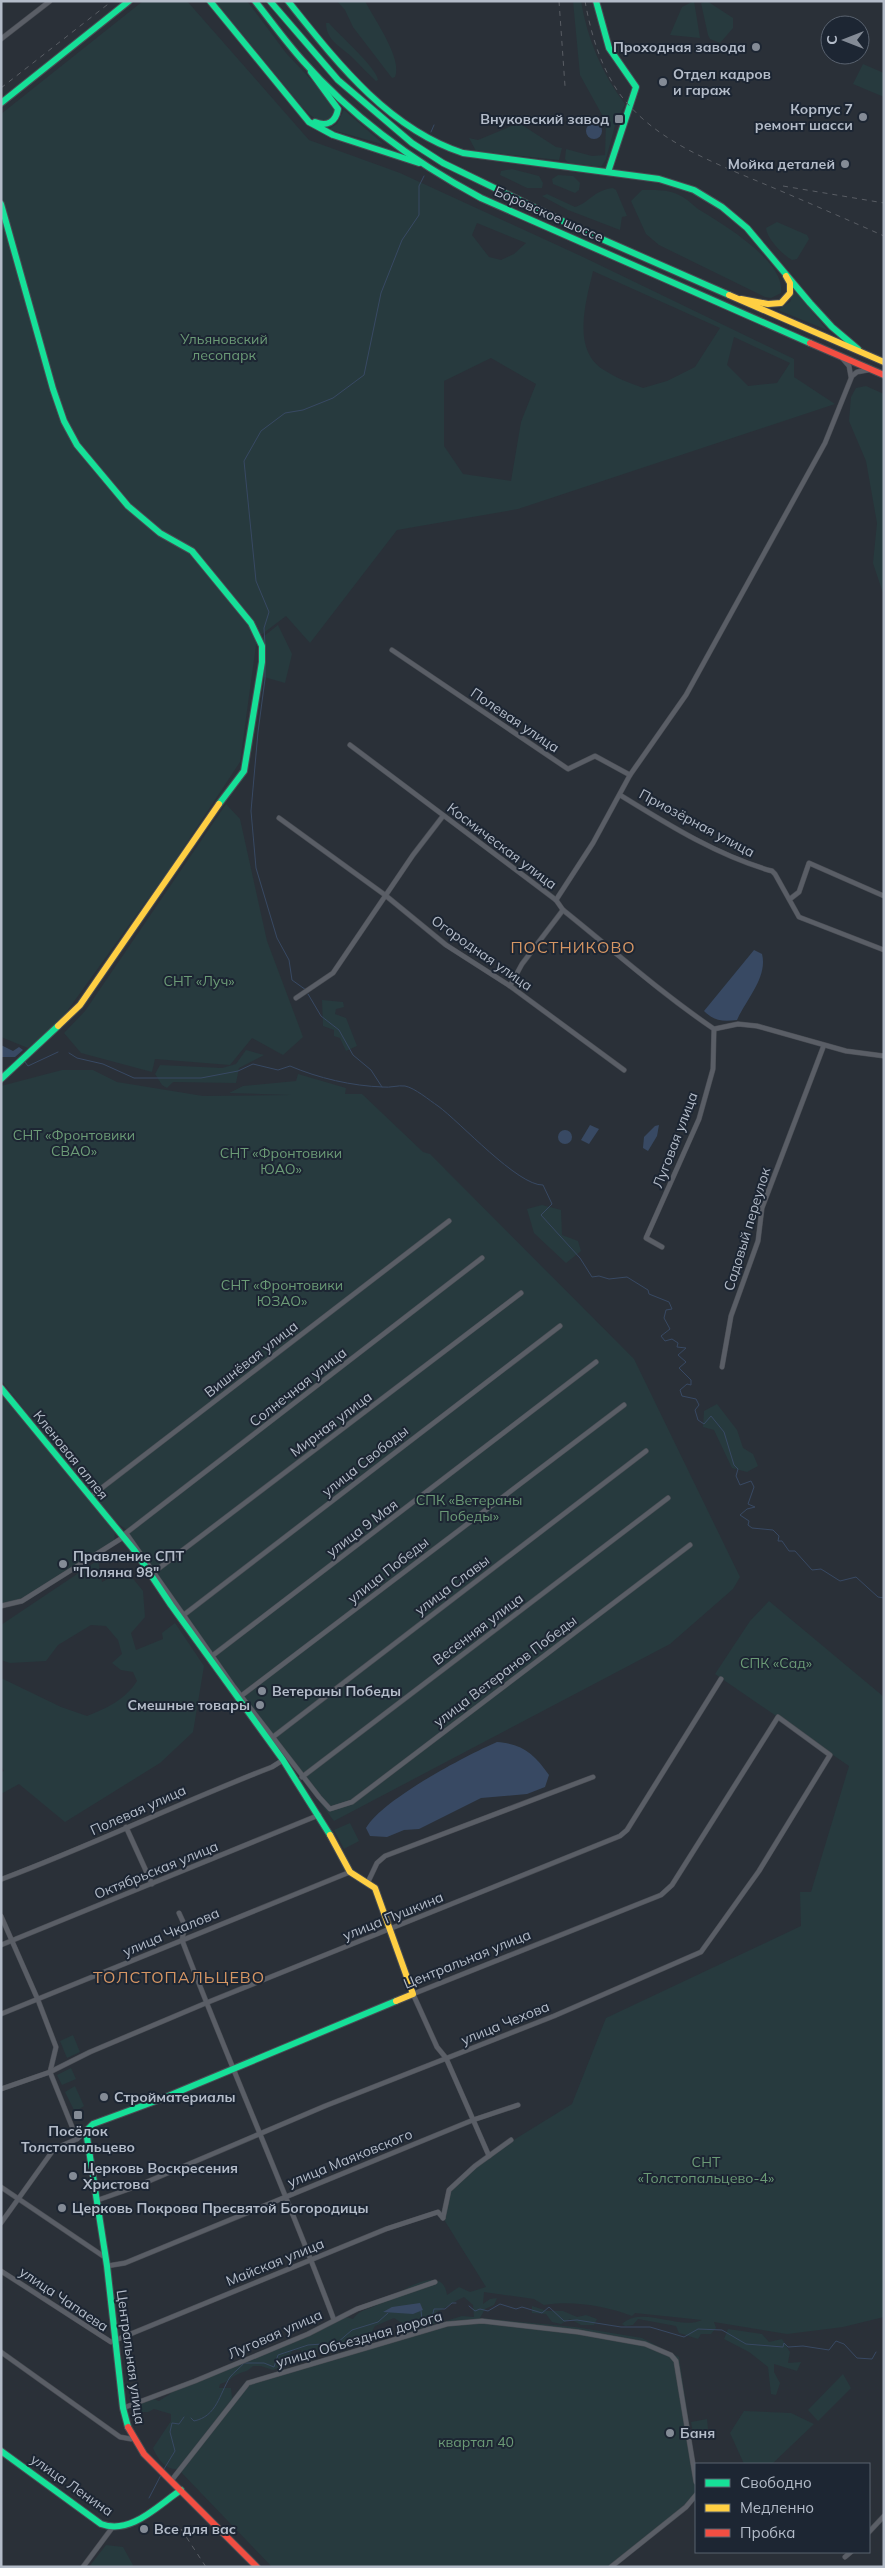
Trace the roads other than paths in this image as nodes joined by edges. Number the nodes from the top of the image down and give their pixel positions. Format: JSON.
{"nodes":[{"id":1,"x":50,"y":1,"type":"edge"},
{"id":2,"x":129,"y":1,"type":"edge"},
{"id":3,"x":210,"y":1,"type":"edge"},
{"id":4,"x":255,"y":1,"type":"edge"},
{"id":5,"x":270,"y":1,"type":"edge"},
{"id":6,"x":288,"y":1,"type":"edge"},
{"id":7,"x":596,"y":1,"type":"edge"},
{"id":8,"x":1,"y":39,"type":"edge"},
{"id":9,"x":307,"y":67,"type":"junction"},
{"id":10,"x":1,"y":103,"type":"edge"},
{"id":11,"x":298,"y":111,"type":"junction"},
{"id":12,"x":420,"y":164,"type":"junction"},
{"id":13,"x":608,"y":172,"type":"junction"},
{"id":14,"x":1,"y":204,"type":"edge"},
{"id":15,"x":777,"y":260,"type":"junction"},
{"id":16,"x":738,"y":298,"type":"junction"},
{"id":17,"x":865,"y":354,"type":"junction"},
{"id":18,"x":841,"y":357,"type":"junction"},
{"id":19,"x":884,"y":362,"type":"edge"},
{"id":20,"x":872,"y":370,"type":"junction"},
{"id":21,"x":884,"y":375,"type":"edge"},
{"id":22,"x":851,"y":379,"type":"junction"},
{"id":23,"x":392,"y":650,"type":"dead end"},
{"id":24,"x":350,"y":745,"type":"dead end"},
{"id":25,"x":630,"y":775,"type":"junction"},
{"id":26,"x":620,"y":795,"type":"junction"},
{"id":27,"x":443,"y":816,"type":"junction"},
{"id":28,"x":280,"y":818,"type":"dead end"},
{"id":29,"x":385,"y":895,"type":"junction"},
{"id":30,"x":884,"y":896,"type":"edge"},
{"id":31,"x":790,"y":899,"type":"junction"},
{"id":32,"x":556,"y":900,"type":"junction"},
{"id":33,"x":563,"y":910,"type":"junction"},
{"id":34,"x":884,"y":950,"type":"edge"},
{"id":35,"x":510,"y":986,"type":"junction"},
{"id":36,"x":296,"y":998,"type":"dead end"},
{"id":37,"x":714,"y":1029,"type":"junction"},
{"id":38,"x":824,"y":1045,"type":"junction"},
{"id":39,"x":883,"y":1057,"type":"edge"},
{"id":40,"x":624,"y":1070,"type":"dead end"},
{"id":41,"x":1,"y":1078,"type":"edge"},
{"id":42,"x":449,"y":1221,"type":"dead end"},
{"id":43,"x":662,"y":1247,"type":"dead end"},
{"id":44,"x":482,"y":1258,"type":"dead end"},
{"id":45,"x":521,"y":1293,"type":"dead end"},
{"id":46,"x":560,"y":1326,"type":"dead end"},
{"id":47,"x":596,"y":1362,"type":"dead end"},
{"id":48,"x":722,"y":1367,"type":"dead end"},
{"id":49,"x":1,"y":1388,"type":"edge"},
{"id":50,"x":624,"y":1405,"type":"dead end"},
{"id":51,"x":646,"y":1451,"type":"dead end"},
{"id":52,"x":90,"y":1497,"type":"junction"},
{"id":53,"x":668,"y":1498,"type":"dead end"},
{"id":54,"x":124,"y":1536,"type":"junction"},
{"id":55,"x":690,"y":1545,"type":"dead end"},
{"id":56,"x":154,"y":1572,"type":"junction"},
{"id":57,"x":1,"y":1606,"type":"edge"},
{"id":58,"x":185,"y":1614,"type":"junction"},
{"id":59,"x":212,"y":1656,"type":"junction"},
{"id":60,"x":721,"y":1679,"type":"dead end"},
{"id":61,"x":240,"y":1697,"type":"junction"},
{"id":62,"x":778,"y":1717,"type":"joint"},
{"id":63,"x":273,"y":1737,"type":"junction"},
{"id":64,"x":283,"y":1760,"type":"junction"},
{"id":65,"x":302,"y":1777,"type":"junction"},
{"id":66,"x":593,"y":1777,"type":"dead end"},
{"id":67,"x":320,"y":1816,"type":"junction"},
{"id":68,"x":126,"y":1828,"type":"junction"},
{"id":69,"x":350,"y":1872,"type":"junction"},
{"id":70,"x":2,"y":1879,"type":"edge"},
{"id":71,"x":368,"y":1882,"type":"junction"},
{"id":72,"x":152,"y":1884,"type":"junction"},
{"id":73,"x":179,"y":1912,"type":"dead end"},
{"id":74,"x":1,"y":1916,"type":"edge"},
{"id":75,"x":390,"y":1929,"type":"junction"},
{"id":76,"x":13,"y":1940,"type":"junction"},
{"id":77,"x":182,"y":1940,"type":"junction"},
{"id":78,"x":1,"y":1945,"type":"edge"},
{"id":79,"x":413,"y":1994,"type":"junction"},
{"id":80,"x":38,"y":2000,"type":"junction"},
{"id":81,"x":206,"y":2003,"type":"junction"},
{"id":82,"x":1,"y":2014,"type":"edge"},
{"id":83,"x":446,"y":2058,"type":"junction"},
{"id":84,"x":232,"y":2068,"type":"junction"},
{"id":85,"x":50,"y":2072,"type":"junction"},
{"id":86,"x":1,"y":2089,"type":"edge"},
{"id":87,"x":518,"y":2105,"type":"dead end"},
{"id":88,"x":473,"y":2120,"type":"junction"},
{"id":89,"x":86,"y":2131,"type":"junction"},
{"id":90,"x":261,"y":2133,"type":"junction"},
{"id":91,"x":77,"y":2139,"type":"junction"},
{"id":92,"x":512,"y":2140,"type":"dead end"},
{"id":93,"x":489,"y":2156,"type":"junction"},
{"id":94,"x":1,"y":2187,"type":"edge"},
{"id":95,"x":287,"y":2195,"type":"junction"},
{"id":96,"x":17,"y":2198,"type":"junction"},
{"id":97,"x":98,"y":2200,"type":"junction"},
{"id":98,"x":1,"y":2222,"type":"edge"},
{"id":99,"x":106,"y":2258,"type":"junction"},
{"id":100,"x":311,"y":2260,"type":"junction"},
{"id":101,"x":107,"y":2266,"type":"junction"},
{"id":102,"x":1,"y":2271,"type":"edge"},
{"id":103,"x":435,"y":2282,"type":"dead end"},
{"id":104,"x":334,"y":2320,"type":"junction"},
{"id":105,"x":115,"y":2341,"type":"junction"},
{"id":106,"x":1,"y":2352,"type":"edge"},
{"id":107,"x":123,"y":2408,"type":"junction"},
{"id":108,"x":131,"y":2439,"type":"junction"},
{"id":109,"x":1,"y":2451,"type":"edge"},
{"id":110,"x":695,"y":2476,"type":"edge"},
{"id":111,"x":171,"y":2481,"type":"junction"},
{"id":112,"x":181,"y":2490,"type":"junction"},
{"id":113,"x":695,"y":2496,"type":"edge"},
{"id":114,"x":884,"y":2516,"type":"edge"},
{"id":115,"x":112,"y":2528,"type":"junction"},
{"id":116,"x":870,"y":2531,"type":"edge"},
{"id":117,"x":850,"y":2553,"type":"edge"},
{"id":118,"x":845,"y":2557,"type":"dead end"},
{"id":119,"x":83,"y":2567,"type":"edge"},
{"id":120,"x":257,"y":2567,"type":"edge"},
{"id":121,"x":611,"y":2567,"type":"edge"}],
"edges":[{"from":1,"to":8,"type":"street"},
{"from":2,"to":10,"type":"street"},
{"from":3,"to":11,"type":"street"},
{"from":4,"to":9,"type":"street","name":"Боровское шоссе"},
{"from":5,"to":16,"type":"street","name":"Боровское шоссе"},
{"from":6,"to":13,"type":"street"},
{"from":7,"to":13,"type":"street"},
{"from":9,"to":11,"type":"street"},
{"from":9,"to":12,"type":"street","name":"Боровское шоссе"},
{"from":11,"to":12,"type":"street"},
{"from":12,"to":18,"type":"street","name":"Боровское шоссе"},
{"from":13,"to":15,"type":"street"},
{"from":14,"to":41,"type":"street"},
{"from":15,"to":16,"type":"street"},
{"from":15,"to":17,"type":"street"},
{"from":16,"to":17,"type":"street","name":"Боровское шоссе"},
{"from":17,"to":19,"type":"street","name":"Боровское шоссе"},
{"from":18,"to":20,"type":"street","name":"Боровское шоссе"},
{"from":18,"to":22,"type":"street"},
{"from":20,"to":21,"type":"street","name":"Боровское шоссе"},
{"from":20,"to":22,"type":"street"},
{"from":22,"to":25,"type":"street"},
{"from":23,"to":25,"type":"street","name":"Полевая улица"},
{"from":24,"to":27,"type":"street","name":"Космическая улица"},
{"from":25,"to":26,"type":"street"},
{"from":26,"to":31,"type":"street","name":"Приозёрная улица"},
{"from":26,"to":32,"type":"street"},
{"from":27,"to":29,"type":"street"},
{"from":27,"to":32,"type":"street","name":"Космическая улица"},
{"from":28,"to":29,"type":"street","name":"Огородная улица"},
{"from":29,"to":35,"type":"street","name":"Огородная улица"},
{"from":29,"to":36,"type":"street"},
{"from":30,"to":31,"type":"street"},
{"from":31,"to":34,"type":"street","name":"Приозёрная улица"},
{"from":32,"to":33,"type":"street","name":"Космическая улица"},
{"from":33,"to":35,"type":"street"},
{"from":33,"to":37,"type":"street","name":"Космическая улица"},
{"from":35,"to":40,"type":"street","name":"Огородная улица"},
{"from":37,"to":38,"type":"street"},
{"from":37,"to":43,"type":"street","name":"Луговая улица"},
{"from":38,"to":39,"type":"street"},
{"from":38,"to":48,"type":"street","name":"Садовый переулок"},
{"from":42,"to":52,"type":"street","name":"Вишнёвая улица"},
{"from":44,"to":54,"type":"street","name":"Солнечная улица"},
{"from":45,"to":56,"type":"street","name":"Мирная улица"},
{"from":46,"to":58,"type":"street","name":"улица Свободы"},
{"from":47,"to":59,"type":"street","name":"улица 9 Мая"},
{"from":49,"to":52,"type":"street","name":"Кленовая аллея"},
{"from":50,"to":61,"type":"street","name":"улица Победы"},
{"from":51,"to":63,"type":"street","name":"улица Славы"},
{"from":52,"to":54,"type":"street","name":"Кленовая аллея"},
{"from":53,"to":65,"type":"street","name":"Весенняя улица"},
{"from":54,"to":56,"type":"street"},
{"from":54,"to":57,"type":"street","name":"Солнечная улица"},
{"from":54,"to":61,"type":"street","name":"Кленовая аллея"},
{"from":55,"to":65,"type":"street","name":"улица Ветеранов Победы"},
{"from":56,"to":58,"type":"street"},
{"from":58,"to":59,"type":"street"},
{"from":59,"to":61,"type":"street"},
{"from":60,"to":75,"type":"street","name":"улица Пушкина"},
{"from":61,"to":63,"type":"street"},
{"from":61,"to":64,"type":"street","name":"Кленовая аллея"},
{"from":62,"to":79,"type":"street","name":"Центральная улица"},
{"from":62,"to":83,"type":"street","name":"улица Чехова"},
{"from":63,"to":65,"type":"street"},
{"from":64,"to":67,"type":"street","name":"Кленовая аллея"},
{"from":64,"to":68,"type":"street","name":"Полевая улица"},
{"from":66,"to":71,"type":"street"},
{"from":67,"to":69,"type":"street","name":"Кленовая аллея"},
{"from":67,"to":72,"type":"street","name":"Октябрьская улица"},
{"from":68,"to":70,"type":"street","name":"Полевая улица"},
{"from":68,"to":72,"type":"street"},
{"from":69,"to":71,"type":"street"},
{"from":69,"to":77,"type":"street","name":"улица Чкалова"},
{"from":71,"to":75,"type":"street"},
{"from":72,"to":76,"type":"street","name":"Октябрьская улица"},
{"from":73,"to":77,"type":"street"},
{"from":74,"to":76,"type":"street"},
{"from":75,"to":79,"type":"street"},
{"from":75,"to":81,"type":"street","name":"улица Пушкина"},
{"from":76,"to":78,"type":"street","name":"Октябрьская улица"},
{"from":76,"to":80,"type":"street"},
{"from":77,"to":80,"type":"street","name":"улица Чкалова"},
{"from":77,"to":81,"type":"street"},
{"from":79,"to":83,"type":"street"},
{"from":79,"to":84,"type":"street","name":"Центральная улица"},
{"from":80,"to":82,"type":"street","name":"улица Чкалова"},
{"from":80,"to":85,"type":"street"},
{"from":81,"to":84,"type":"street"},
{"from":81,"to":85,"type":"street","name":"улица Пушкина"},
{"from":83,"to":88,"type":"street"},
{"from":83,"to":90,"type":"street","name":"улица Чехова"},
{"from":84,"to":89,"type":"street","name":"Центральная улица"},
{"from":84,"to":90,"type":"street"},
{"from":85,"to":86,"type":"street","name":"улица Пушкина"},
{"from":85,"to":91,"type":"street"},
{"from":87,"to":88,"type":"street","name":"улица Маяковского"},
{"from":88,"to":93,"type":"street"},
{"from":88,"to":95,"type":"street","name":"улица Маяковского"},
{"from":89,"to":91,"type":"street","name":"Центральная улица"},
{"from":89,"to":97,"type":"street","name":"Центральная улица"},
{"from":90,"to":95,"type":"street"},
{"from":90,"to":97,"type":"street","name":"улица Чехова"},
{"from":91,"to":96,"type":"street","name":"Центральная улица"},
{"from":92,"to":93,"type":"street"},
{"from":93,"to":100,"type":"street","name":"Майская улица"},
{"from":94,"to":96,"type":"street"},
{"from":95,"to":100,"type":"street"},
{"from":95,"to":101,"type":"street","name":"улица Маяковского"},
{"from":96,"to":98,"type":"street","name":"Центральная улица"},
{"from":96,"to":99,"type":"street"},
{"from":97,"to":99,"type":"street","name":"Центральная улица"},
{"from":99,"to":101,"type":"street","name":"Центральная улица"},
{"from":100,"to":104,"type":"street"},
{"from":100,"to":105,"type":"street","name":"Майская улица"},
{"from":101,"to":105,"type":"street","name":"Центральная улица"},
{"from":102,"to":105,"type":"street","name":"улица Чапаева"},
{"from":103,"to":104,"type":"street","name":"Луговая улица"},
{"from":104,"to":107,"type":"street","name":"Луговая улица"},
{"from":105,"to":107,"type":"street","name":"Центральная улица"},
{"from":106,"to":108,"type":"street"},
{"from":107,"to":108,"type":"street","name":"Центральная улица"},
{"from":108,"to":111,"type":"street","name":"Центральная улица"},
{"from":109,"to":115,"type":"street","name":"улица Ленина"},
{"from":110,"to":111,"type":"street","name":"улица Объездная дорога"},
{"from":111,"to":112,"type":"street","name":"Центральная улица"},
{"from":112,"to":115,"type":"street","name":"улица Ленина"},
{"from":112,"to":120,"type":"street","name":"Центральная улица"},
{"from":113,"to":121,"type":"street"},
{"from":114,"to":116,"type":"street"},
{"from":115,"to":119,"type":"street"},
{"from":117,"to":118,"type":"street"}]}
